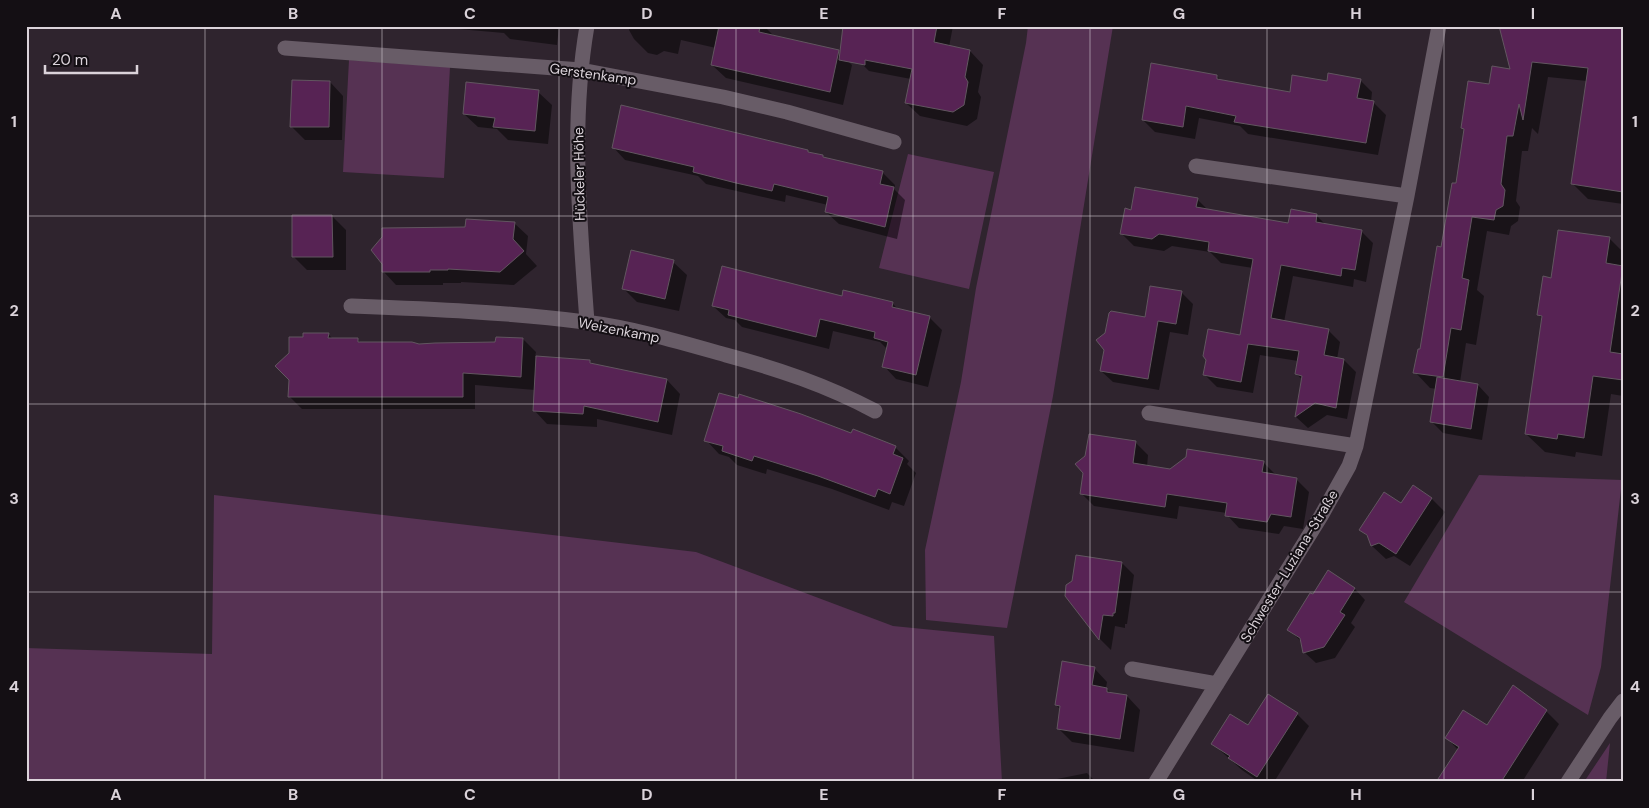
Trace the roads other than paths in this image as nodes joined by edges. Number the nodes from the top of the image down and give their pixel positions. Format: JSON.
{"nodes":[{"id":1,"x":587,"y":26,"type":"edge"},
{"id":2,"x":1439,"y":26,"type":"edge"},
{"id":3,"x":285,"y":48,"type":"dead end"},
{"id":4,"x":581,"y":70,"type":"junction"},
{"id":5,"x":894,"y":142,"type":"dead end"},
{"id":6,"x":1196,"y":166,"type":"dead end"},
{"id":7,"x":1407,"y":196,"type":"junction"},
{"id":8,"x":351,"y":306,"type":"dead end"},
{"id":9,"x":586,"y":322,"type":"junction"},
{"id":10,"x":875,"y":410,"type":"dead end"},
{"id":11,"x":1149,"y":413,"type":"dead end"},
{"id":12,"x":1356,"y":446,"type":"junction"},
{"id":13,"x":1132,"y":669,"type":"dead end"},
{"id":14,"x":1217,"y":684,"type":"junction"},
{"id":15,"x":1623,"y":701,"type":"edge"},
{"id":16,"x":1156,"y":782,"type":"edge"},
{"id":17,"x":1568,"y":782,"type":"edge"}],
"edges":[{"from":1,"to":4,"type":"street","name":"Hückeler Höhe"},
{"from":2,"to":7,"type":"street","name":"Schwester-Luziana-Straße"},
{"from":3,"to":4,"type":"street","name":"Gerstenkamp"},
{"from":4,"to":5,"type":"street","name":"Gerstenkamp"},
{"from":4,"to":9,"type":"street","name":"Hückeler Höhe"},
{"from":6,"to":7,"type":"street"},
{"from":7,"to":12,"type":"street","name":"Schwester-Luziana-Straße"},
{"from":8,"to":9,"type":"street","name":"Weizenkamp"},
{"from":9,"to":10,"type":"street","name":"Weizenkamp"},
{"from":11,"to":12,"type":"street"},
{"from":12,"to":14,"type":"street","name":"Schwester-Luziana-Straße"},
{"from":13,"to":14,"type":"street"},
{"from":14,"to":16,"type":"street","name":"Schwester-Luziana-Straße"},
{"from":15,"to":17,"type":"street"}]}
